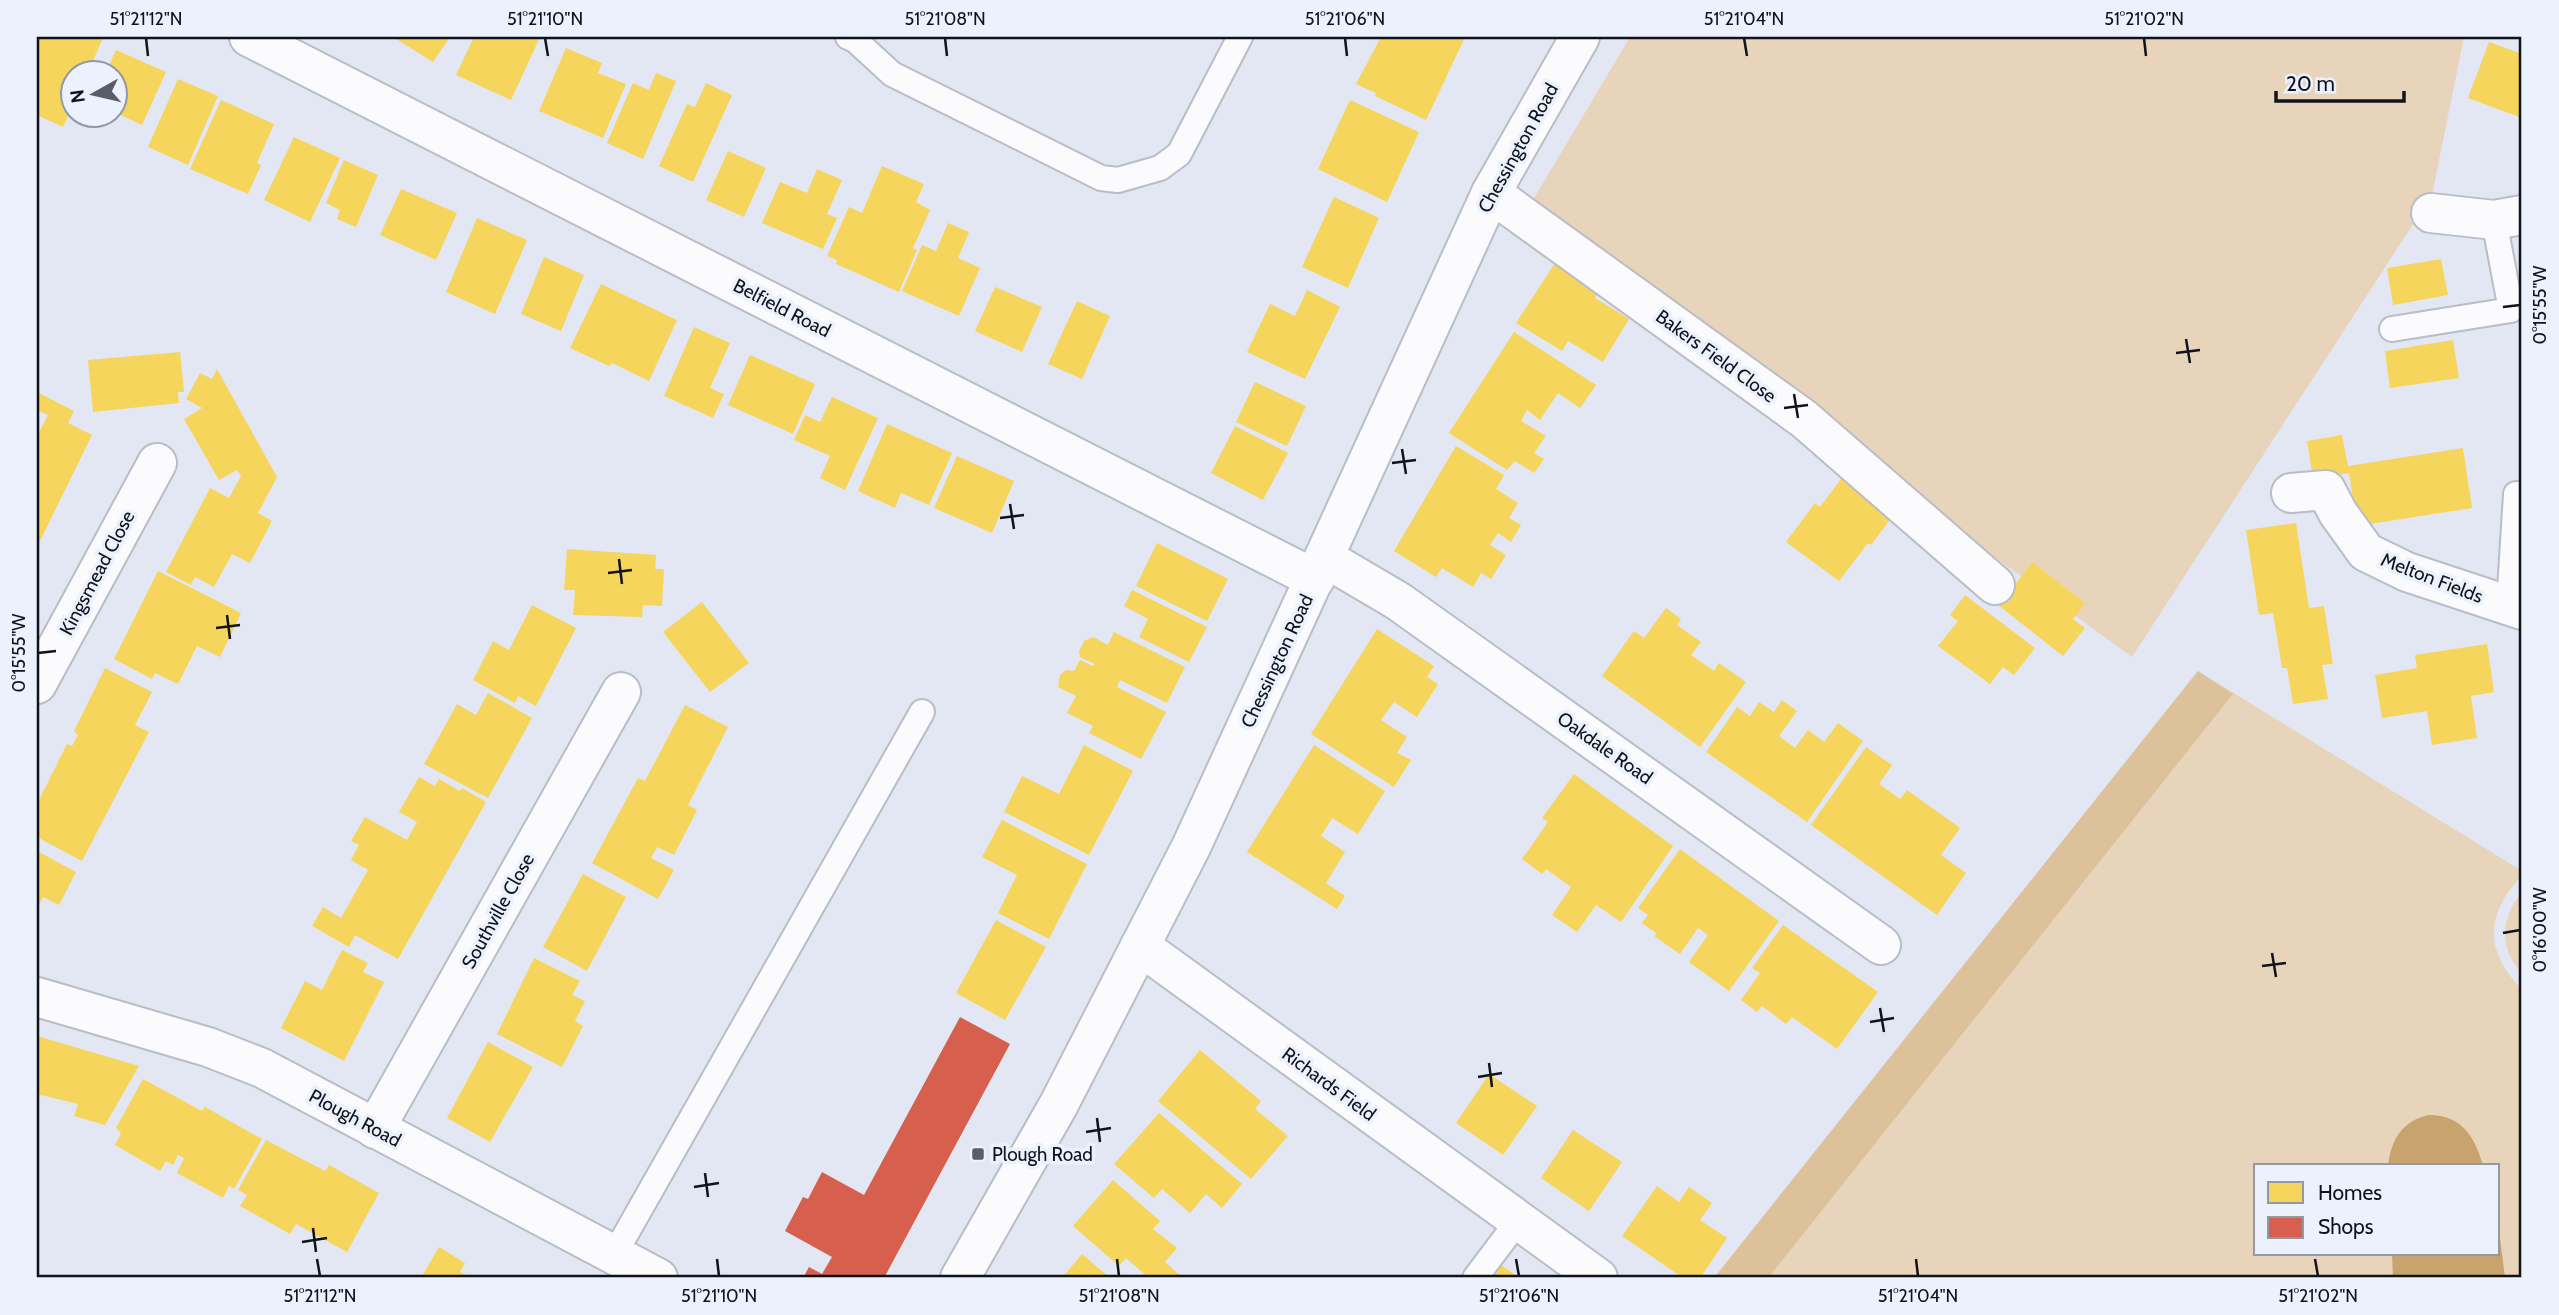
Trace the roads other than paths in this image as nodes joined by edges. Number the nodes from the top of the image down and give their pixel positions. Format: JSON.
{"nodes":[{"id":1,"x":249,"y":37,"type":"edge"},
{"id":2,"x":1240,"y":37,"type":"edge"},
{"id":3,"x":853,"y":38,"type":"edge"},
{"id":4,"x":1577,"y":38,"type":"edge"},
{"id":5,"x":1491,"y":194,"type":"junction"},
{"id":6,"x":2431,"y":213,"type":"dead end"},
{"id":7,"x":2508,"y":218,"type":"edge"},
{"id":8,"x":2392,"y":330,"type":"dead end"},
{"id":9,"x":157,"y":463,"type":"dead end"},
{"id":10,"x":2291,"y":493,"type":"dead end"},
{"id":11,"x":2516,"y":495,"type":"dead end"},
{"id":12,"x":1320,"y":568,"type":"junction"},
{"id":13,"x":1995,"y":585,"type":"dead end"},
{"id":14,"x":2516,"y":608,"type":"edge"},
{"id":15,"x":37,"y":684,"type":"edge"},
{"id":16,"x":621,"y":692,"type":"dead end"},
{"id":17,"x":922,"y":712,"type":"dead end"},
{"id":18,"x":1881,"y":945,"type":"dead end"},
{"id":19,"x":1140,"y":946,"type":"junction"},
{"id":20,"x":37,"y":997,"type":"edge"},
{"id":21,"x":375,"y":1129,"type":"junction"},
{"id":22,"x":1518,"y":1221,"type":"junction"},
{"id":23,"x":614,"y":1255,"type":"junction"},
{"id":24,"x":658,"y":1278,"type":"edge"},
{"id":25,"x":960,"y":1278,"type":"edge"},
{"id":26,"x":1475,"y":1278,"type":"edge"},
{"id":27,"x":1598,"y":1278,"type":"edge"}],
"edges":[{"from":1,"to":12,"type":"street","name":"Belfield Road"},
{"from":2,"to":3,"type":"lane"},
{"from":4,"to":5,"type":"street","name":"Chessington Road"},
{"from":5,"to":12,"type":"street","name":"Chessington Road"},
{"from":5,"to":13,"type":"street","name":"Bakers Field Close"},
{"from":6,"to":7,"type":"street"},
{"from":7,"to":8,"type":"lane"},
{"from":9,"to":15,"type":"street","name":"Kingsmead Close"},
{"from":10,"to":14,"type":"street","name":"Melton Fields"},
{"from":11,"to":14,"type":"lane"},
{"from":12,"to":18,"type":"street","name":"Oakdale Road"},
{"from":12,"to":19,"type":"street","name":"Chessington Road"},
{"from":16,"to":21,"type":"street","name":"Southville Close"},
{"from":17,"to":23,"type":"lane"},
{"from":19,"to":22,"type":"street","name":"Richards Field"},
{"from":19,"to":25,"type":"street","name":"Chessington Road"},
{"from":20,"to":21,"type":"street","name":"Plough Road"},
{"from":21,"to":23,"type":"street","name":"Plough Road"},
{"from":22,"to":26,"type":"lane"},
{"from":22,"to":27,"type":"street","name":"Richards Field"},
{"from":23,"to":24,"type":"street","name":"Plough Road"}]}
